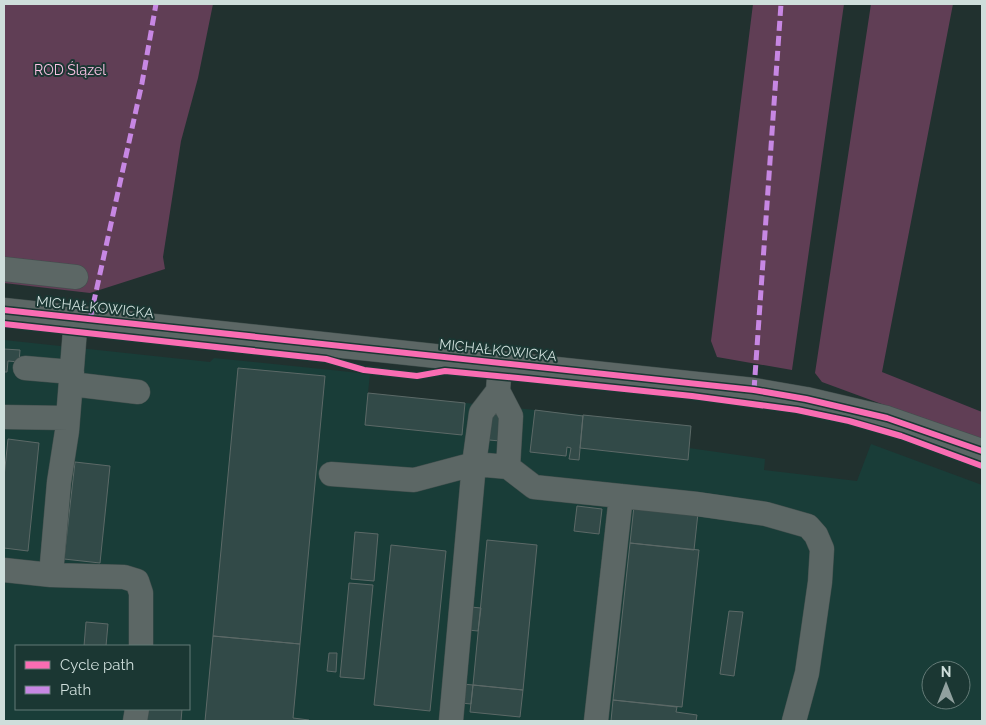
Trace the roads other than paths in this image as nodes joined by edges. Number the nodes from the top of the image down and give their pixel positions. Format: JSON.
{"nodes":[{"id":1,"x":4,"y":269,"type":"edge"},
{"id":2,"x":76,"y":277,"type":"dead end"},
{"id":3,"x":4,"y":310,"type":"edge"},
{"id":4,"x":76,"y":317,"type":"junction"},
{"id":5,"x":500,"y":363,"type":"junction"},
{"id":6,"x":25,"y":368,"type":"dead end"},
{"id":7,"x":71,"y":378,"type":"junction"},
{"id":8,"x":498,"y":391,"type":"junction"},
{"id":9,"x":138,"y":392,"type":"dead end"},
{"id":10,"x":4,"y":417,"type":"edge"},
{"id":11,"x":68,"y":418,"type":"junction"},
{"id":12,"x":982,"y":451,"type":"edge"},
{"id":13,"x":474,"y":464,"type":"junction"},
{"id":14,"x":508,"y":467,"type":"junction"},
{"id":15,"x":331,"y":474,"type":"dead end"},
{"id":16,"x":621,"y":496,"type":"junction"},
{"id":17,"x":4,"y":570,"type":"edge"},
{"id":18,"x":51,"y":575,"type":"junction"},
{"id":19,"x":140,"y":645,"type":"edge"},
{"id":20,"x":451,"y":721,"type":"edge"},
{"id":21,"x":596,"y":721,"type":"edge"},
{"id":22,"x":794,"y":721,"type":"edge"}],
"edges":[{"from":1,"to":2,"type":"street"},
{"from":3,"to":4,"type":"street","name":"MICHAŁKOWICKA"},
{"from":4,"to":5,"type":"street","name":"MICHAŁKOWICKA"},
{"from":4,"to":7,"type":"street"},
{"from":5,"to":8,"type":"street"},
{"from":5,"to":12,"type":"street","name":"MICHAŁKOWICKA"},
{"from":6,"to":7,"type":"street"},
{"from":7,"to":9,"type":"street"},
{"from":7,"to":11,"type":"street"},
{"from":8,"to":13,"type":"street"},
{"from":8,"to":14,"type":"street"},
{"from":10,"to":11,"type":"street"},
{"from":11,"to":18,"type":"street"},
{"from":13,"to":14,"type":"street"},
{"from":13,"to":15,"type":"street"},
{"from":13,"to":20,"type":"street"},
{"from":14,"to":16,"type":"street"},
{"from":16,"to":21,"type":"street"},
{"from":16,"to":22,"type":"street"},
{"from":17,"to":18,"type":"street"},
{"from":18,"to":19,"type":"street"}]}
